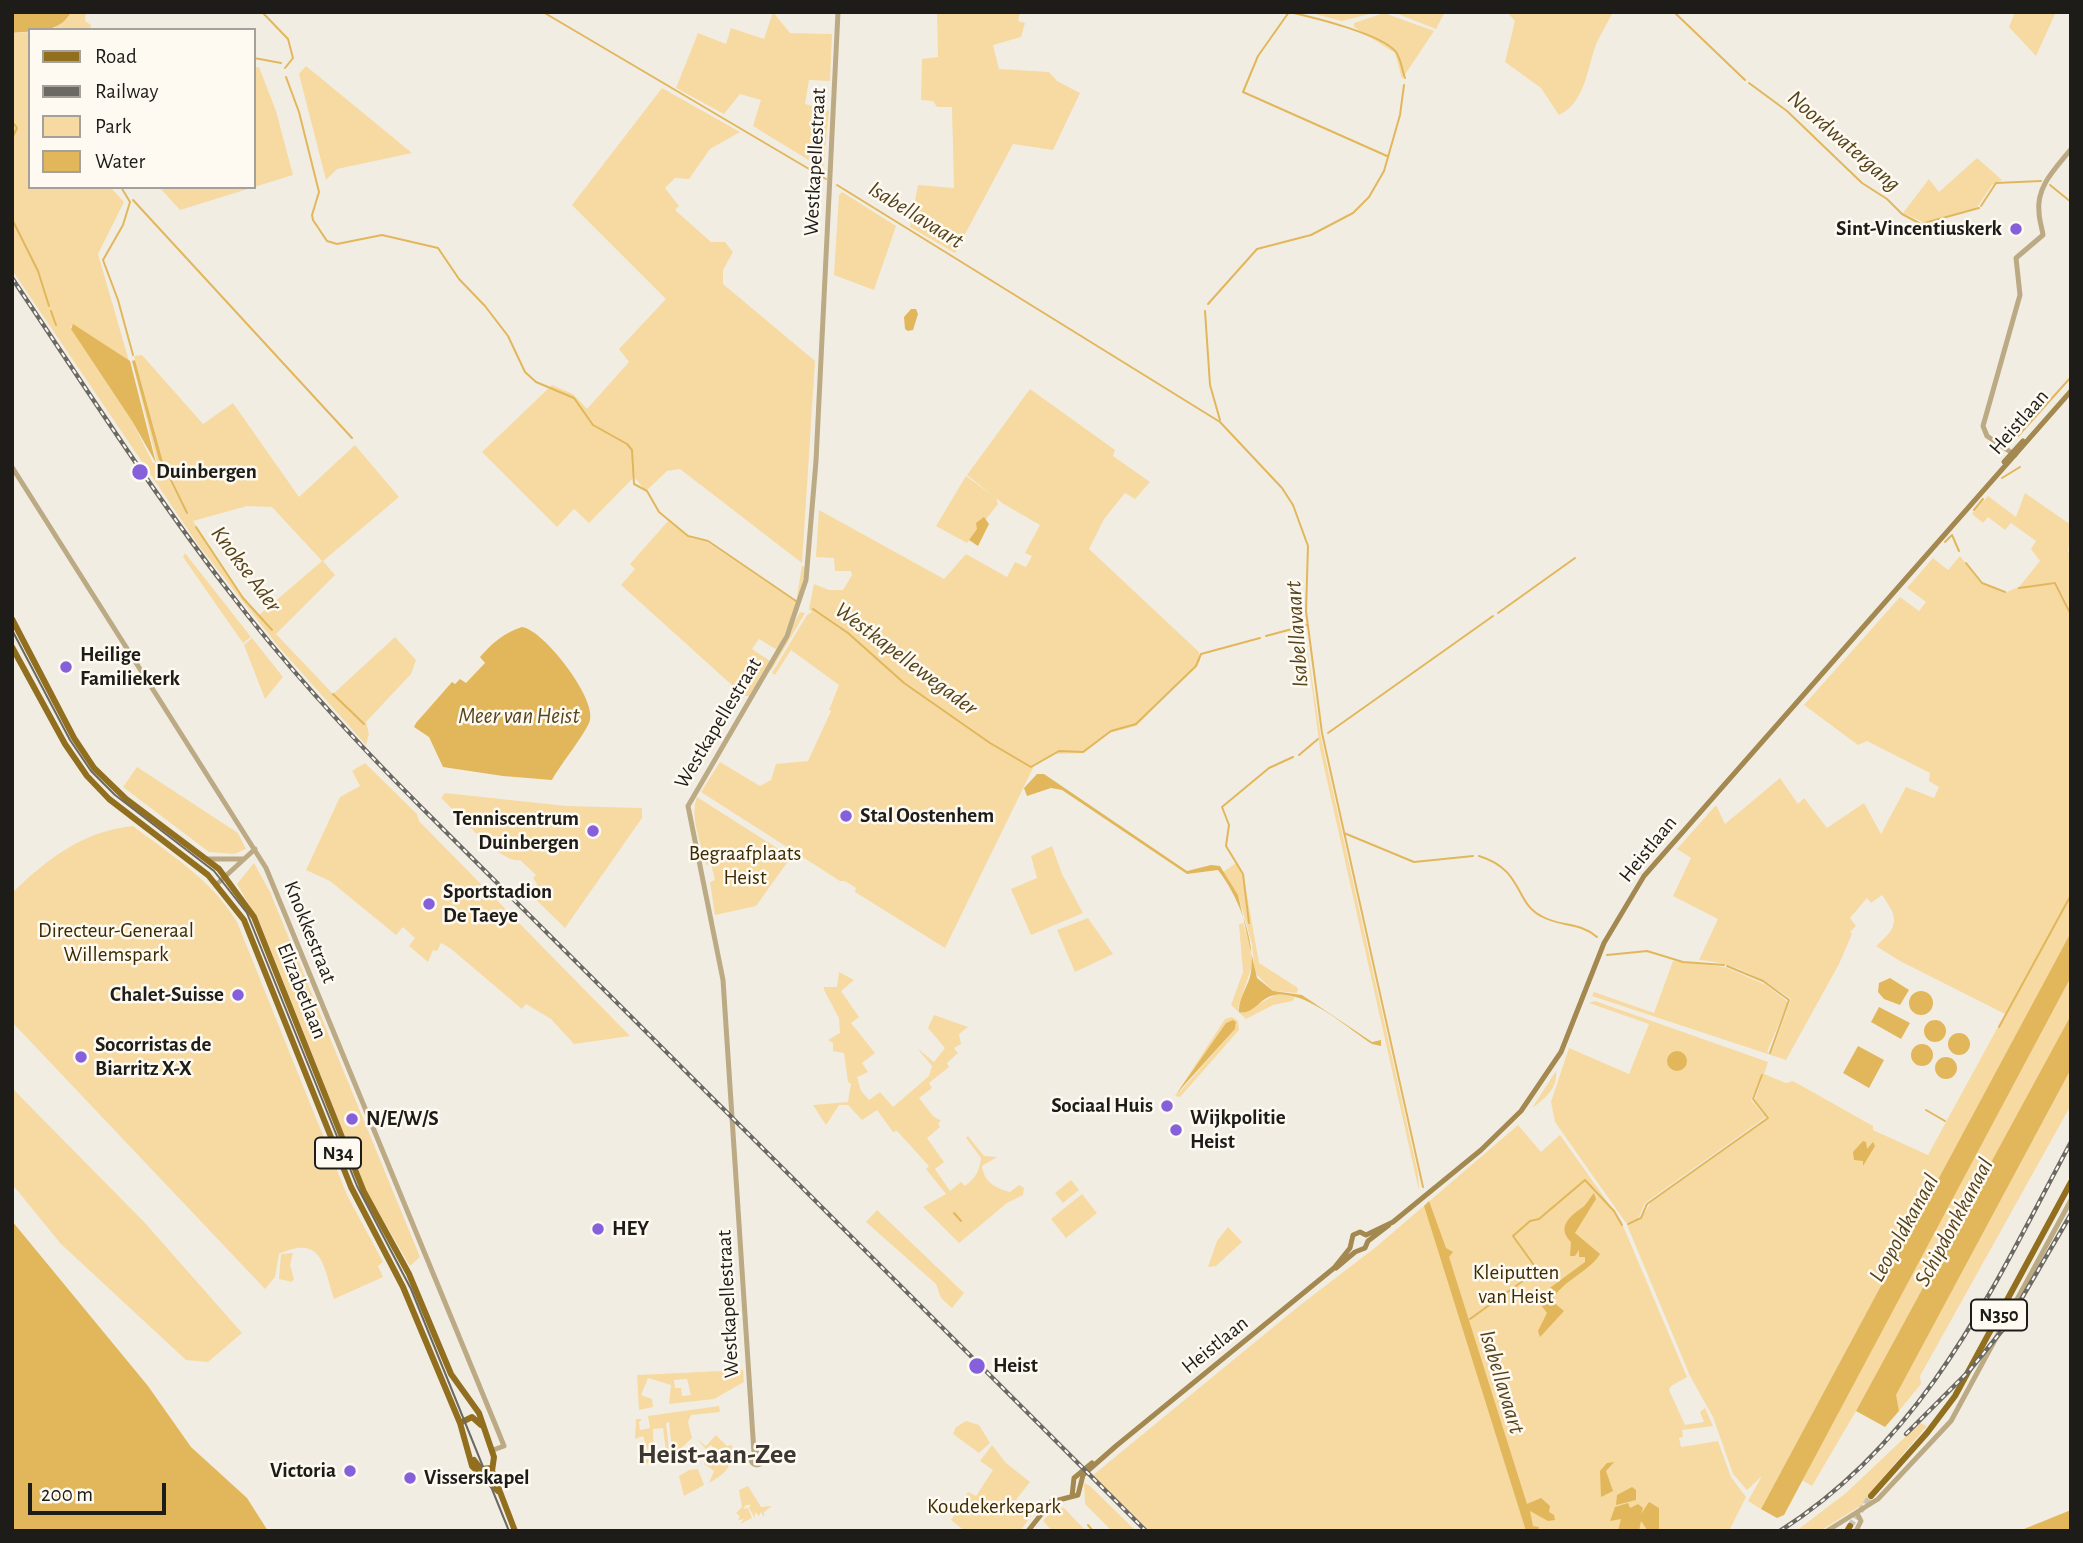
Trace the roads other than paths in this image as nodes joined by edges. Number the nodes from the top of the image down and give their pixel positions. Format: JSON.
{"nodes":[{"id":1,"x":838,"y":12,"type":"edge"},
{"id":2,"x":2071,"y":149,"type":"edge"},
{"id":3,"x":2071,"y":389,"type":"edge"},
{"id":4,"x":2014,"y":454,"type":"junction"},
{"id":5,"x":12,"y":467,"type":"edge"},
{"id":6,"x":12,"y":620,"type":"edge"},
{"id":7,"x":12,"y":647,"type":"edge"},
{"id":8,"x":255,"y":849,"type":"junction"},
{"id":9,"x":207,"y":859,"type":"junction"},
{"id":10,"x":243,"y":859,"type":"junction"},
{"id":11,"x":225,"y":876,"type":"junction"},
{"id":12,"x":217,"y":884,"type":"junction"},
{"id":13,"x":2071,"y":1182,"type":"edge"},
{"id":14,"x":2071,"y":1200,"type":"edge"},
{"id":15,"x":1367,"y":1238,"type":"junction"},
{"id":16,"x":1351,"y":1245,"type":"junction"},
{"id":17,"x":1358,"y":1250,"type":"junction"},
{"id":18,"x":1334,"y":1268,"type":"junction"},
{"id":19,"x":460,"y":1423,"type":"junction"},
{"id":20,"x":485,"y":1429,"type":"junction"},
{"id":21,"x":493,"y":1450,"type":"junction"},
{"id":22,"x":468,"y":1451,"type":"junction"},
{"id":23,"x":754,"y":1454,"type":"dead end"},
{"id":24,"x":491,"y":1468,"type":"junction"},
{"id":25,"x":499,"y":1492,"type":"junction"},
{"id":26,"x":1871,"y":1496,"type":"tunnel mouth"},
{"id":27,"x":1857,"y":1513,"type":"junction"},
{"id":28,"x":1851,"y":1529,"type":"edge"},
{"id":29,"x":515,"y":1531,"type":"edge"},
{"id":30,"x":1028,"y":1531,"type":"edge"},
{"id":31,"x":1826,"y":1531,"type":"edge"}],
"edges":[{"from":1,"to":23,"type":"street","name":"Westkapellestraat"},
{"from":2,"to":4,"type":"street"},
{"from":3,"to":4,"type":"main road","name":"Heistlaan"},
{"from":4,"to":15,"type":"main road","name":"Heistlaan"},
{"from":5,"to":8,"type":"street","name":"Knokkestraat"},
{"from":6,"to":9,"type":"main road","name":"Elizabetlaan","number":"N34"},
{"from":7,"to":12,"type":"main road","name":"Elizabetlaan","number":"N34"},
{"from":8,"to":10,"type":"street"},
{"from":8,"to":21,"type":"street","name":"Knokkestraat"},
{"from":9,"to":10,"type":"street"},
{"from":9,"to":11,"type":"main road","name":"Elizabetlaan","number":"N34"},
{"from":10,"to":11,"type":"street"},
{"from":11,"to":12,"type":"street"},
{"from":11,"to":20,"type":"main road","name":"Elizabetlaan","number":"N34"},
{"from":12,"to":19,"type":"main road","name":"Elizabetlaan","number":"N34"},
{"from":13,"to":26,"type":"main road","number":"N350"},
{"from":14,"to":27,"type":"street"},
{"from":15,"to":16,"type":"main road","name":"Heistlaan"},
{"from":15,"to":17,"type":"main road","name":"Heistlaan"},
{"from":16,"to":17,"type":"main road"},
{"from":16,"to":18,"type":"main road","name":"Heistlaan"},
{"from":17,"to":18,"type":"main road","name":"Heistlaan"},
{"from":18,"to":30,"type":"main road","name":"Heistlaan"},
{"from":19,"to":20,"type":"main road"},
{"from":19,"to":22,"type":"main road","name":"Elizabetlaan","number":"N34"},
{"from":20,"to":21,"type":"main road","name":"Elizabetlaan","number":"N34"},
{"from":21,"to":24,"type":"main road","name":"Elizabetlaan","number":"N34"},
{"from":22,"to":24,"type":"main road"},
{"from":22,"to":25,"type":"main road","name":"Elizabetlaan","number":"N34"},
{"from":24,"to":25,"type":"main road","name":"Elizabetlaan","number":"N34"},
{"from":25,"to":29,"type":"main road","name":"Elizabetlaan","number":"N34"},
{"from":27,"to":28,"type":"street"},
{"from":27,"to":31,"type":"street"}]}
